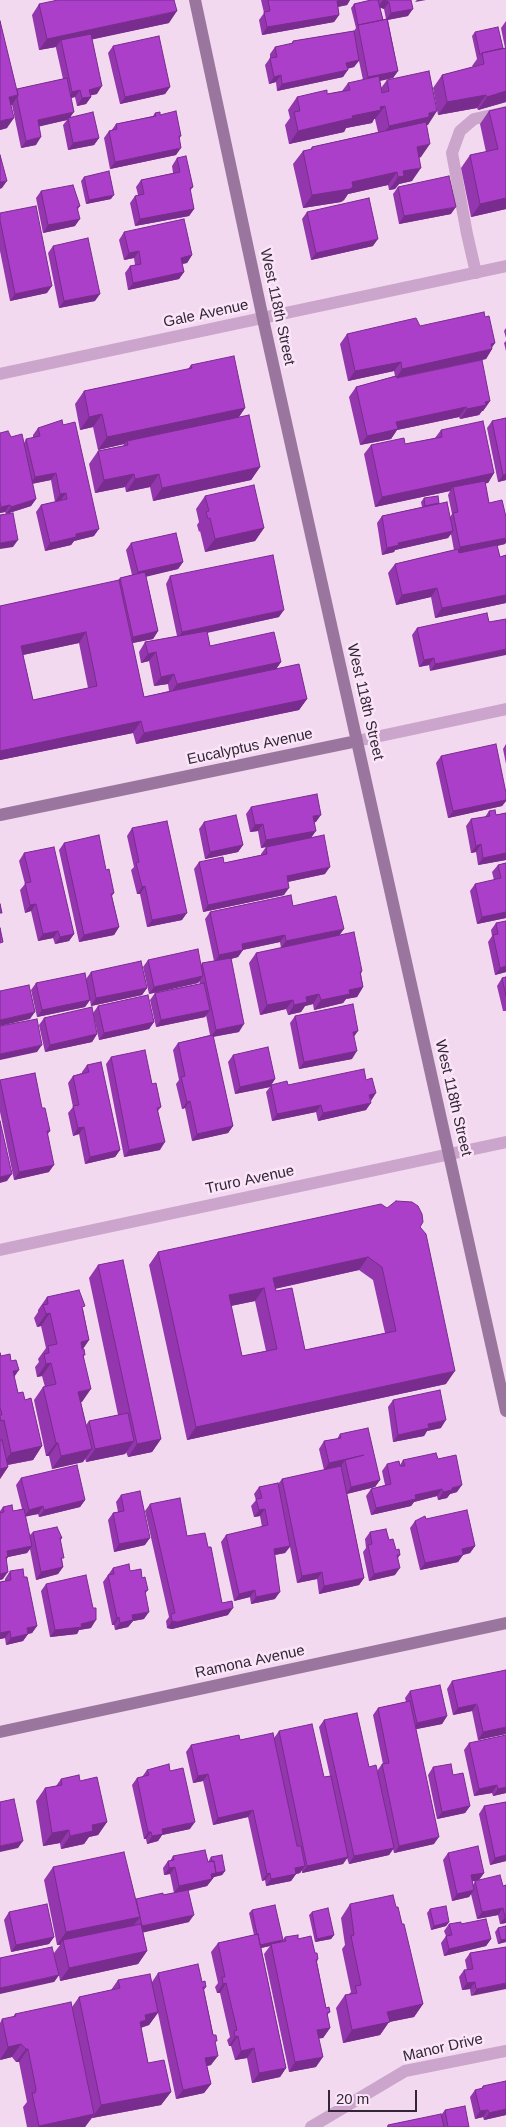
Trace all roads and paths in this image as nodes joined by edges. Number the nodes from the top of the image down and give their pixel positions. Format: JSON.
{"nodes":[{"id":1,"x":195,"y":0,"type":"edge"},
{"id":2,"x":506,"y":112,"type":"edge"},
{"id":3,"x":506,"y":266,"type":"edge"},
{"id":4,"x":476,"y":273,"type":"junction"},
{"id":5,"x":263,"y":319,"type":"junction"},
{"id":6,"x":0,"y":374,"type":"edge"},
{"id":7,"x":506,"y":709,"type":"edge"},
{"id":8,"x":357,"y":741,"type":"junction"},
{"id":9,"x":0,"y":815,"type":"edge"},
{"id":10,"x":506,"y":1142,"type":"edge"},
{"id":11,"x":449,"y":1154,"type":"junction"},
{"id":12,"x":0,"y":1250,"type":"edge"},
{"id":13,"x":506,"y":1411,"type":"edge"},
{"id":14,"x":506,"y":1623,"type":"edge"},
{"id":15,"x":0,"y":1732,"type":"edge"},
{"id":16,"x":506,"y":2051,"type":"edge"},
{"id":17,"x":311,"y":2127,"type":"edge"}],
"edges":[{"from":1,"to":5,"type":"street","name":"West 118th Street"},
{"from":2,"to":4,"type":"street"},
{"from":3,"to":4,"type":"street","name":"Gale Avenue"},
{"from":4,"to":5,"type":"street","name":"Gale Avenue"},
{"from":5,"to":6,"type":"street","name":"Gale Avenue"},
{"from":5,"to":8,"type":"street","name":"West 118th Street"},
{"from":7,"to":8,"type":"street","name":"Eucalyptus Avenue"},
{"from":8,"to":9,"type":"street","name":"Eucalyptus Avenue"},
{"from":8,"to":11,"type":"street","name":"West 118th Street"},
{"from":10,"to":11,"type":"street","name":"Truro Avenue"},
{"from":11,"to":12,"type":"street","name":"Truro Avenue"},
{"from":11,"to":13,"type":"street","name":"West 118th Street"},
{"from":14,"to":15,"type":"street","name":"Ramona Avenue"},
{"from":16,"to":17,"type":"street","name":"Manor Drive"}]}
